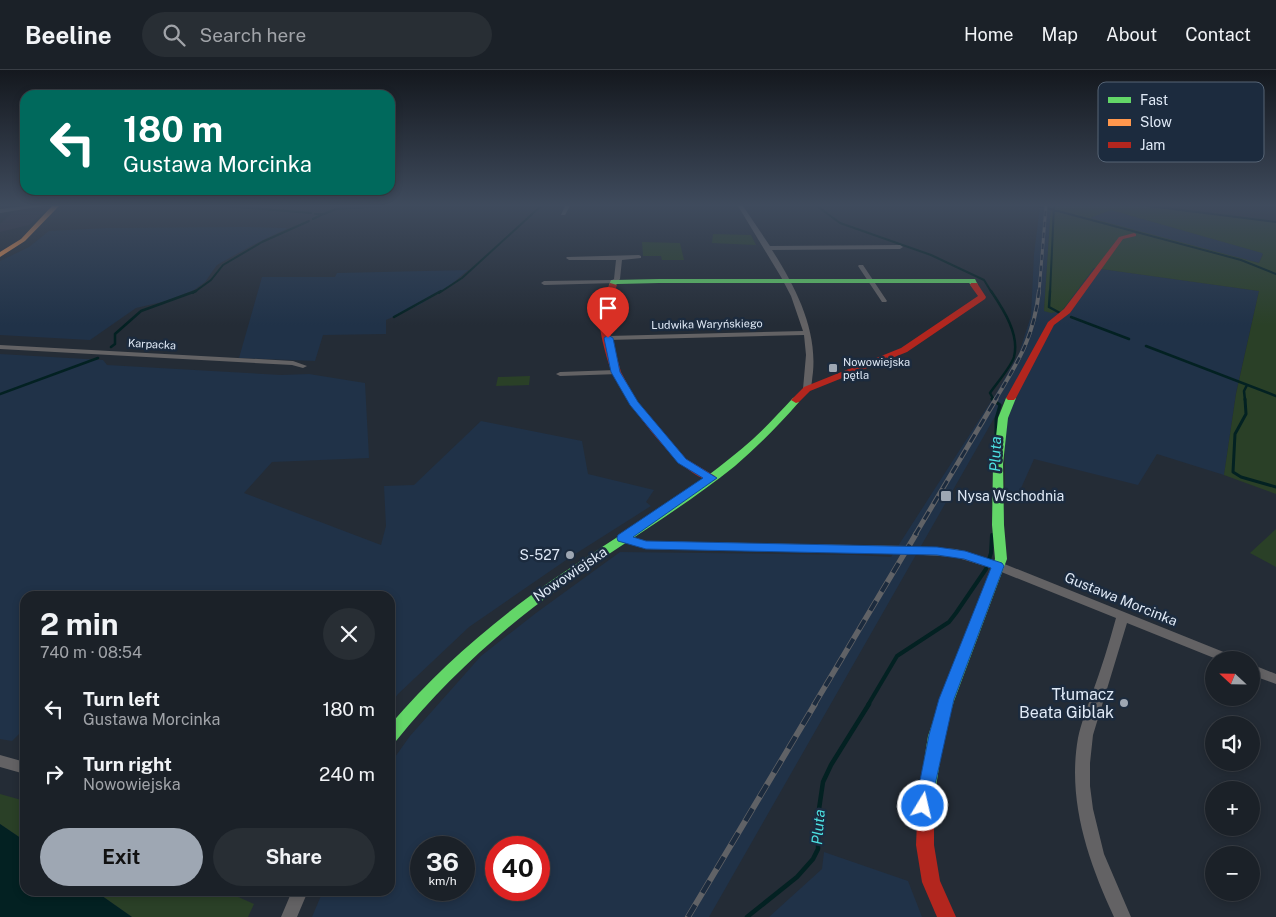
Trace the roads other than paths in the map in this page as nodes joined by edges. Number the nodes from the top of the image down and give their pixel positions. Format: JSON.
{"nodes":[{"id":1,"x":15,"y":246,"type":"edge"},
{"id":2,"x":1115,"y":246,"type":"edge"},
{"id":3,"x":900,"y":247,"type":"dead end"},
{"id":4,"x":766,"y":248,"type":"joint"},
{"id":5,"x":0,"y":255,"type":"edge"},
{"id":6,"x":639,"y":257,"type":"dead end"},
{"id":7,"x":569,"y":258,"type":"dead end"},
{"id":8,"x":618,"y":258,"type":"junction"},
{"id":9,"x":861,"y":266,"type":"dead end"},
{"id":10,"x":614,"y":282,"type":"junction"},
{"id":11,"x":787,"y":282,"type":"junction"},
{"id":12,"x":871,"y":282,"type":"junction"},
{"id":13,"x":544,"y":283,"type":"dead end"},
{"id":14,"x":884,"y":301,"type":"dead end"},
{"id":15,"x":806,"y":334,"type":"junction"},
{"id":16,"x":608,"y":338,"type":"junction"},
{"id":17,"x":0,"y":347,"type":"edge"},
{"id":18,"x":302,"y":366,"type":"dead end"},
{"id":19,"x":616,"y":372,"type":"junction"},
{"id":20,"x":560,"y":374,"type":"dead end"},
{"id":21,"x":807,"y":389,"type":"junction"},
{"id":22,"x":711,"y":478,"type":"junction"},
{"id":23,"x":623,"y":538,"type":"junction"},
{"id":24,"x":991,"y":564,"type":"junction"},
{"id":25,"x":1123,"y":616,"type":"junction"},
{"id":26,"x":1210,"y":651,"type":"edge"},
{"id":27,"x":1260,"y":672,"type":"edge"},
{"id":28,"x":1276,"y":679,"type":"edge"},
{"id":29,"x":395,"y":730,"type":"edge"},
{"id":30,"x":0,"y":761,"type":"edge"},
{"id":31,"x":20,"y":767,"type":"edge"},
{"id":32,"x":298,"y":896,"type":"edge"},
{"id":33,"x":288,"y":917,"type":"edge"},
{"id":34,"x":947,"y":917,"type":"edge"},
{"id":35,"x":1123,"y":917,"type":"edge"}],
"edges":[{"from":1,"to":5,"type":"street"},
{"from":2,"to":24,"type":"street"},
{"from":3,"to":4,"type":"street"},
{"from":4,"to":11,"type":"street"},
{"from":6,"to":8,"type":"street"},
{"from":7,"to":8,"type":"street"},
{"from":8,"to":10,"type":"street"},
{"from":9,"to":12,"type":"street"},
{"from":10,"to":11,"type":"street"},
{"from":10,"to":13,"type":"street"},
{"from":10,"to":16,"type":"street"},
{"from":11,"to":12,"type":"street"},
{"from":11,"to":15,"type":"street"},
{"from":12,"to":14,"type":"street"},
{"from":12,"to":21,"type":"street"},
{"from":15,"to":16,"type":"street","name":"Ludwika Waryńskiego"},
{"from":15,"to":21,"type":"street"},
{"from":16,"to":19,"type":"street"},
{"from":17,"to":18,"type":"street","name":"Karpacka"},
{"from":19,"to":20,"type":"street"},
{"from":19,"to":22,"type":"street"},
{"from":21,"to":22,"type":"street","name":"Nowowiejska"},
{"from":22,"to":23,"type":"street","name":"Nowowiejska"},
{"from":23,"to":24,"type":"street","name":"Gustawa Morcinka"},
{"from":23,"to":29,"type":"street","name":"Nowowiejska"},
{"from":24,"to":25,"type":"street","name":"Gustawa Morcinka"},
{"from":24,"to":34,"type":"street"},
{"from":25,"to":26,"type":"street","name":"Gustawa Morcinka"},
{"from":25,"to":35,"type":"street"},
{"from":27,"to":28,"type":"street"},
{"from":30,"to":31,"type":"street"},
{"from":32,"to":33,"type":"street"}]}
